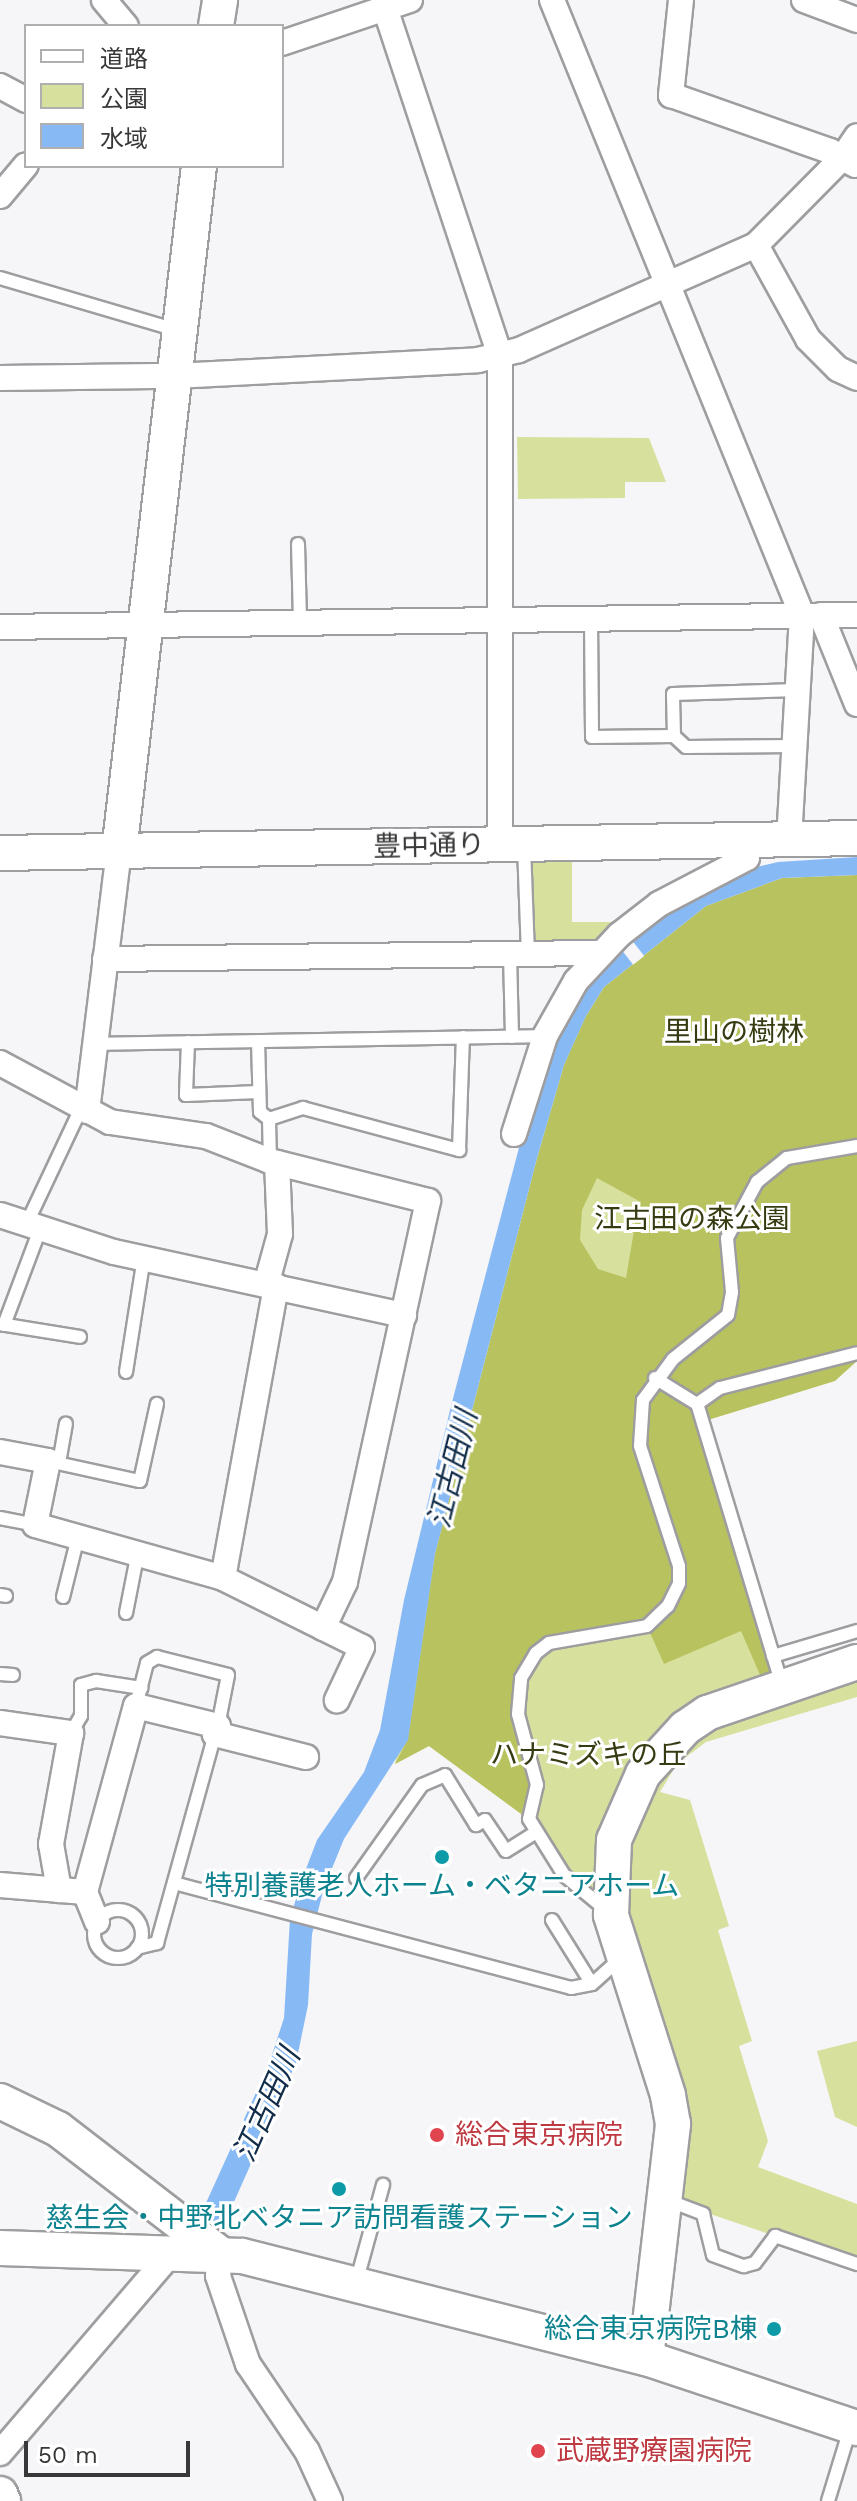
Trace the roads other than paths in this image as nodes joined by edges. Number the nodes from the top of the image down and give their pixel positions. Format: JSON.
{"nodes":[{"id":1,"x":104,"y":0,"type":"edge"},
{"id":2,"x":220,"y":0,"type":"edge"},
{"id":3,"x":410,"y":0,"type":"edge"},
{"id":4,"x":552,"y":0,"type":"edge"},
{"id":5,"x":681,"y":0,"type":"edge"},
{"id":6,"x":804,"y":0,"type":"edge"},
{"id":7,"x":385,"y":8,"type":"junction"},
{"id":8,"x":857,"y":20,"type":"edge"},
{"id":9,"x":124,"y":24,"type":"edge"},
{"id":10,"x":216,"y":24,"type":"edge"},
{"id":11,"x":284,"y":42,"type":"edge"},
{"id":12,"x":0,"y":86,"type":"edge"},
{"id":13,"x":24,"y":99,"type":"edge"},
{"id":14,"x":857,"y":136,"type":"edge"},
{"id":15,"x":850,"y":161,"type":"edge"},
{"id":16,"x":24,"y":167,"type":"edge"},
{"id":17,"x":199,"y":168,"type":"edge"},
{"id":18,"x":0,"y":196,"type":"edge"},
{"id":19,"x":756,"y":245,"type":"junction"},
{"id":20,"x":0,"y":278,"type":"edge"},
{"id":21,"x":671,"y":284,"type":"junction"},
{"id":22,"x":180,"y":331,"type":"junction"},
{"id":23,"x":500,"y":356,"type":"junction"},
{"id":24,"x":175,"y":376,"type":"junction"},
{"id":25,"x":0,"y":378,"type":"edge"},
{"id":26,"x":857,"y":378,"type":"edge"},
{"id":27,"x":298,"y":544,"type":"dead end"},
{"id":28,"x":811,"y":615,"type":"junction"},
{"id":29,"x":857,"y":615,"type":"edge"},
{"id":30,"x":591,"y":619,"type":"junction"},
{"id":31,"x":501,"y":620,"type":"junction"},
{"id":32,"x":300,"y":622,"type":"junction"},
{"id":33,"x":146,"y":624,"type":"junction"},
{"id":34,"x":0,"y":627,"type":"edge"},
{"id":35,"x":797,"y":690,"type":"junction"},
{"id":36,"x":857,"y":704,"type":"edge"},
{"id":37,"x":674,"y":736,"type":"junction"},
{"id":38,"x":794,"y":746,"type":"junction"},
{"id":39,"x":857,"y":838,"type":"edge"},
{"id":40,"x":789,"y":840,"type":"junction"},
{"id":41,"x":746,"y":841,"type":"junction"},
{"id":42,"x":512,"y":844,"type":"junction"},
{"id":43,"x":119,"y":852,"type":"junction"},
{"id":44,"x":0,"y":853,"type":"edge"},
{"id":45,"x":601,"y":953,"type":"junction"},
{"id":46,"x":519,"y":954,"type":"junction"},
{"id":47,"x":105,"y":959,"type":"junction"},
{"id":48,"x":545,"y":1036,"type":"junction"},
{"id":49,"x":463,"y":1037,"type":"junction"},
{"id":50,"x":512,"y":1037,"type":"junction"},
{"id":51,"x":258,"y":1041,"type":"junction"},
{"id":52,"x":188,"y":1042,"type":"junction"},
{"id":53,"x":95,"y":1044,"type":"junction"},
{"id":54,"x":0,"y":1063,"type":"edge"},
{"id":55,"x":258,"y":1092,"type":"junction"},
{"id":56,"x":84,"y":1109,"type":"junction"},
{"id":57,"x":269,"y":1119,"type":"junction"},
{"id":58,"x":514,"y":1134,"type":"dead end"},
{"id":59,"x":857,"y":1146,"type":"edge"},
{"id":60,"x":274,"y":1162,"type":"junction"},
{"id":61,"x":0,"y":1215,"type":"edge"},
{"id":62,"x":34,"y":1226,"type":"junction"},
{"id":63,"x":144,"y":1257,"type":"junction"},
{"id":64,"x":271,"y":1286,"type":"junction"},
{"id":65,"x":404,"y":1315,"type":"junction"},
{"id":66,"x":2,"y":1325,"type":"edge"},
{"id":67,"x":80,"y":1337,"type":"dead end"},
{"id":68,"x":857,"y":1353,"type":"edge"},
{"id":69,"x":126,"y":1372,"type":"dead end"},
{"id":70,"x":655,"y":1378,"type":"junction"},
{"id":71,"x":157,"y":1404,"type":"dead end"},
{"id":72,"x":697,"y":1404,"type":"junction"},
{"id":73,"x":66,"y":1424,"type":"dead end"},
{"id":74,"x":0,"y":1452,"type":"edge"},
{"id":75,"x":53,"y":1462,"type":"junction"},
{"id":76,"x":0,"y":1518,"type":"edge"},
{"id":77,"x":35,"y":1525,"type":"junction"},
{"id":78,"x":78,"y":1537,"type":"junction"},
{"id":79,"x":138,"y":1552,"type":"junction"},
{"id":80,"x":223,"y":1578,"type":"junction"},
{"id":81,"x":63,"y":1597,"type":"dead end"},
{"id":82,"x":126,"y":1613,"type":"dead end"},
{"id":83,"x":323,"y":1628,"type":"junction"},
{"id":84,"x":857,"y":1631,"type":"edge"},
{"id":85,"x":857,"y":1662,"type":"edge"},
{"id":86,"x":778,"y":1670,"type":"junction"},
{"id":87,"x":138,"y":1697,"type":"junction"},
{"id":88,"x":337,"y":1700,"type":"dead end"},
{"id":89,"x":0,"y":1723,"type":"edge"},
{"id":90,"x":217,"y":1730,"type":"junction"},
{"id":91,"x":71,"y":1733,"type":"junction"},
{"id":92,"x":306,"y":1757,"type":"dead end"},
{"id":93,"x":537,"y":1832,"type":"junction"},
{"id":94,"x":356,"y":1878,"type":"dead end"},
{"id":95,"x":174,"y":1883,"type":"junction"},
{"id":96,"x":0,"y":1885,"type":"edge"},
{"id":97,"x":59,"y":1890,"type":"junction"},
{"id":98,"x":85,"y":1892,"type":"junction"},
{"id":99,"x":611,"y":1915,"type":"junction"},
{"id":100,"x":552,"y":1920,"type":"dead end"},
{"id":101,"x":97,"y":1922,"type":"junction"},
{"id":102,"x":137,"y":1948,"type":"junction"},
{"id":103,"x":624,"y":1956,"type":"junction"},
{"id":104,"x":592,"y":1984,"type":"junction"},
{"id":105,"x":0,"y":2101,"type":"edge"},
{"id":106,"x":383,"y":2185,"type":"dead end"},
{"id":107,"x":666,"y":2199,"type":"junction"},
{"id":108,"x":198,"y":2245,"type":"junction"},
{"id":109,"x":0,"y":2248,"type":"edge"},
{"id":110,"x":857,"y":2264,"type":"edge"},
{"id":111,"x":356,"y":2283,"type":"junction"},
{"id":112,"x":646,"y":2358,"type":"junction"},
{"id":113,"x":854,"y":2427,"type":"edge"},
{"id":114,"x":0,"y":2453,"type":"edge"},
{"id":115,"x":0,"y":2494,"type":"edge"},
{"id":116,"x":3,"y":2501,"type":"edge"},
{"id":117,"x":330,"y":2501,"type":"edge"},
{"id":118,"x":828,"y":2501,"type":"edge"}],
"edges":[{"from":1,"to":9,"type":"street"},
{"from":2,"to":10,"type":"street"},
{"from":3,"to":7,"type":"street"},
{"from":4,"to":21,"type":"street"},
{"from":5,"to":15,"type":"street"},
{"from":6,"to":8,"type":"street"},
{"from":7,"to":11,"type":"street"},
{"from":7,"to":23,"type":"street"},
{"from":12,"to":13,"type":"street"},
{"from":14,"to":15,"type":"street"},
{"from":15,"to":19,"type":"street"},
{"from":16,"to":18,"type":"street"},
{"from":17,"to":22,"type":"street"},
{"from":19,"to":21,"type":"street"},
{"from":19,"to":26,"type":"street"},
{"from":20,"to":22,"type":"lane"},
{"from":21,"to":23,"type":"street"},
{"from":21,"to":28,"type":"street"},
{"from":22,"to":24,"type":"street"},
{"from":23,"to":24,"type":"street"},
{"from":23,"to":31,"type":"street"},
{"from":24,"to":25,"type":"street"},
{"from":24,"to":33,"type":"street"},
{"from":27,"to":32,"type":"lane"},
{"from":28,"to":29,"type":"street"},
{"from":28,"to":30,"type":"street"},
{"from":28,"to":35,"type":"street"},
{"from":28,"to":36,"type":"street"},
{"from":30,"to":31,"type":"street"},
{"from":30,"to":37,"type":"lane"},
{"from":31,"to":32,"type":"street"},
{"from":31,"to":42,"type":"street"},
{"from":32,"to":33,"type":"street"},
{"from":33,"to":34,"type":"street"},
{"from":33,"to":43,"type":"street"},
{"from":35,"to":37,"type":"lane"},
{"from":35,"to":38,"type":"street"},
{"from":37,"to":38,"type":"lane"},
{"from":38,"to":40,"type":"street"},
{"from":39,"to":40,"type":"street","name":"豊中通り"},
{"from":40,"to":41,"type":"street","name":"豊中通り"},
{"from":41,"to":42,"type":"street","name":"豊中通り"},
{"from":41,"to":45,"type":"street"},
{"from":42,"to":43,"type":"street","name":"豊中通り"},
{"from":42,"to":46,"type":"lane"},
{"from":43,"to":44,"type":"street","name":"豊中通り"},
{"from":43,"to":47,"type":"street"},
{"from":45,"to":46,"type":"street"},
{"from":45,"to":48,"type":"street"},
{"from":46,"to":47,"type":"street"},
{"from":46,"to":50,"type":"lane"},
{"from":47,"to":53,"type":"street"},
{"from":48,"to":50,"type":"lane"},
{"from":48,"to":58,"type":"street"},
{"from":49,"to":50,"type":"lane"},
{"from":49,"to":51,"type":"lane"},
{"from":49,"to":57,"type":"lane"},
{"from":51,"to":52,"type":"lane"},
{"from":51,"to":55,"type":"lane"},
{"from":52,"to":53,"type":"lane"},
{"from":52,"to":55,"type":"lane"},
{"from":53,"to":56,"type":"street"},
{"from":54,"to":56,"type":"street"},
{"from":55,"to":57,"type":"lane"},
{"from":56,"to":60,"type":"street"},
{"from":56,"to":62,"type":"lane"},
{"from":57,"to":60,"type":"lane"},
{"from":59,"to":70,"type":"lane"},
{"from":60,"to":64,"type":"street"},
{"from":60,"to":65,"type":"street"},
{"from":61,"to":62,"type":"street"},
{"from":62,"to":63,"type":"street"},
{"from":62,"to":66,"type":"lane"},
{"from":63,"to":64,"type":"street"},
{"from":63,"to":69,"type":"lane"},
{"from":64,"to":65,"type":"street"},
{"from":64,"to":80,"type":"street"},
{"from":65,"to":83,"type":"street"},
{"from":66,"to":67,"type":"lane"},
{"from":68,"to":72,"type":"lane"},
{"from":70,"to":72,"type":"lane"},
{"from":70,"to":93,"type":"lane"},
{"from":71,"to":75,"type":"lane"},
{"from":72,"to":86,"type":"lane"},
{"from":73,"to":75,"type":"lane"},
{"from":74,"to":75,"type":"street"},
{"from":75,"to":77,"type":"street"},
{"from":76,"to":77,"type":"lane"},
{"from":77,"to":78,"type":"street"},
{"from":78,"to":79,"type":"street"},
{"from":78,"to":81,"type":"lane"},
{"from":79,"to":80,"type":"street"},
{"from":79,"to":82,"type":"lane"},
{"from":80,"to":83,"type":"street"},
{"from":83,"to":88,"type":"street"},
{"from":84,"to":86,"type":"lane"},
{"from":85,"to":86,"type":"street"},
{"from":86,"to":99,"type":"street"},
{"from":87,"to":90,"type":"street"},
{"from":87,"to":90,"type":"lane"},
{"from":87,"to":91,"type":"lane"},
{"from":87,"to":98,"type":"street"},
{"from":89,"to":91,"type":"street"},
{"from":90,"to":92,"type":"street"},
{"from":90,"to":95,"type":"lane"},
{"from":91,"to":97,"type":"street"},
{"from":93,"to":94,"type":"lane"},
{"from":93,"to":99,"type":"lane"},
{"from":95,"to":102,"type":"lane"},
{"from":95,"to":104,"type":"lane"},
{"from":96,"to":97,"type":"street"},
{"from":97,"to":98,"type":"street"},
{"from":98,"to":101,"type":"street"},
{"from":99,"to":103,"type":"street"},
{"from":100,"to":104,"type":"lane"},
{"from":101,"to":102,"type":"lane"},
{"from":101,"to":102,"type":"lane"},
{"from":103,"to":104,"type":"lane"},
{"from":103,"to":107,"type":"street"},
{"from":105,"to":108,"type":"street"},
{"from":106,"to":111,"type":"lane"},
{"from":107,"to":110,"type":"lane"},
{"from":107,"to":112,"type":"street"},
{"from":108,"to":109,"type":"street"},
{"from":108,"to":111,"type":"street"},
{"from":108,"to":114,"type":"street"},
{"from":108,"to":117,"type":"street"},
{"from":111,"to":112,"type":"street"},
{"from":112,"to":113,"type":"street"},
{"from":113,"to":118,"type":"lane"},
{"from":115,"to":116,"type":"street"}]}
